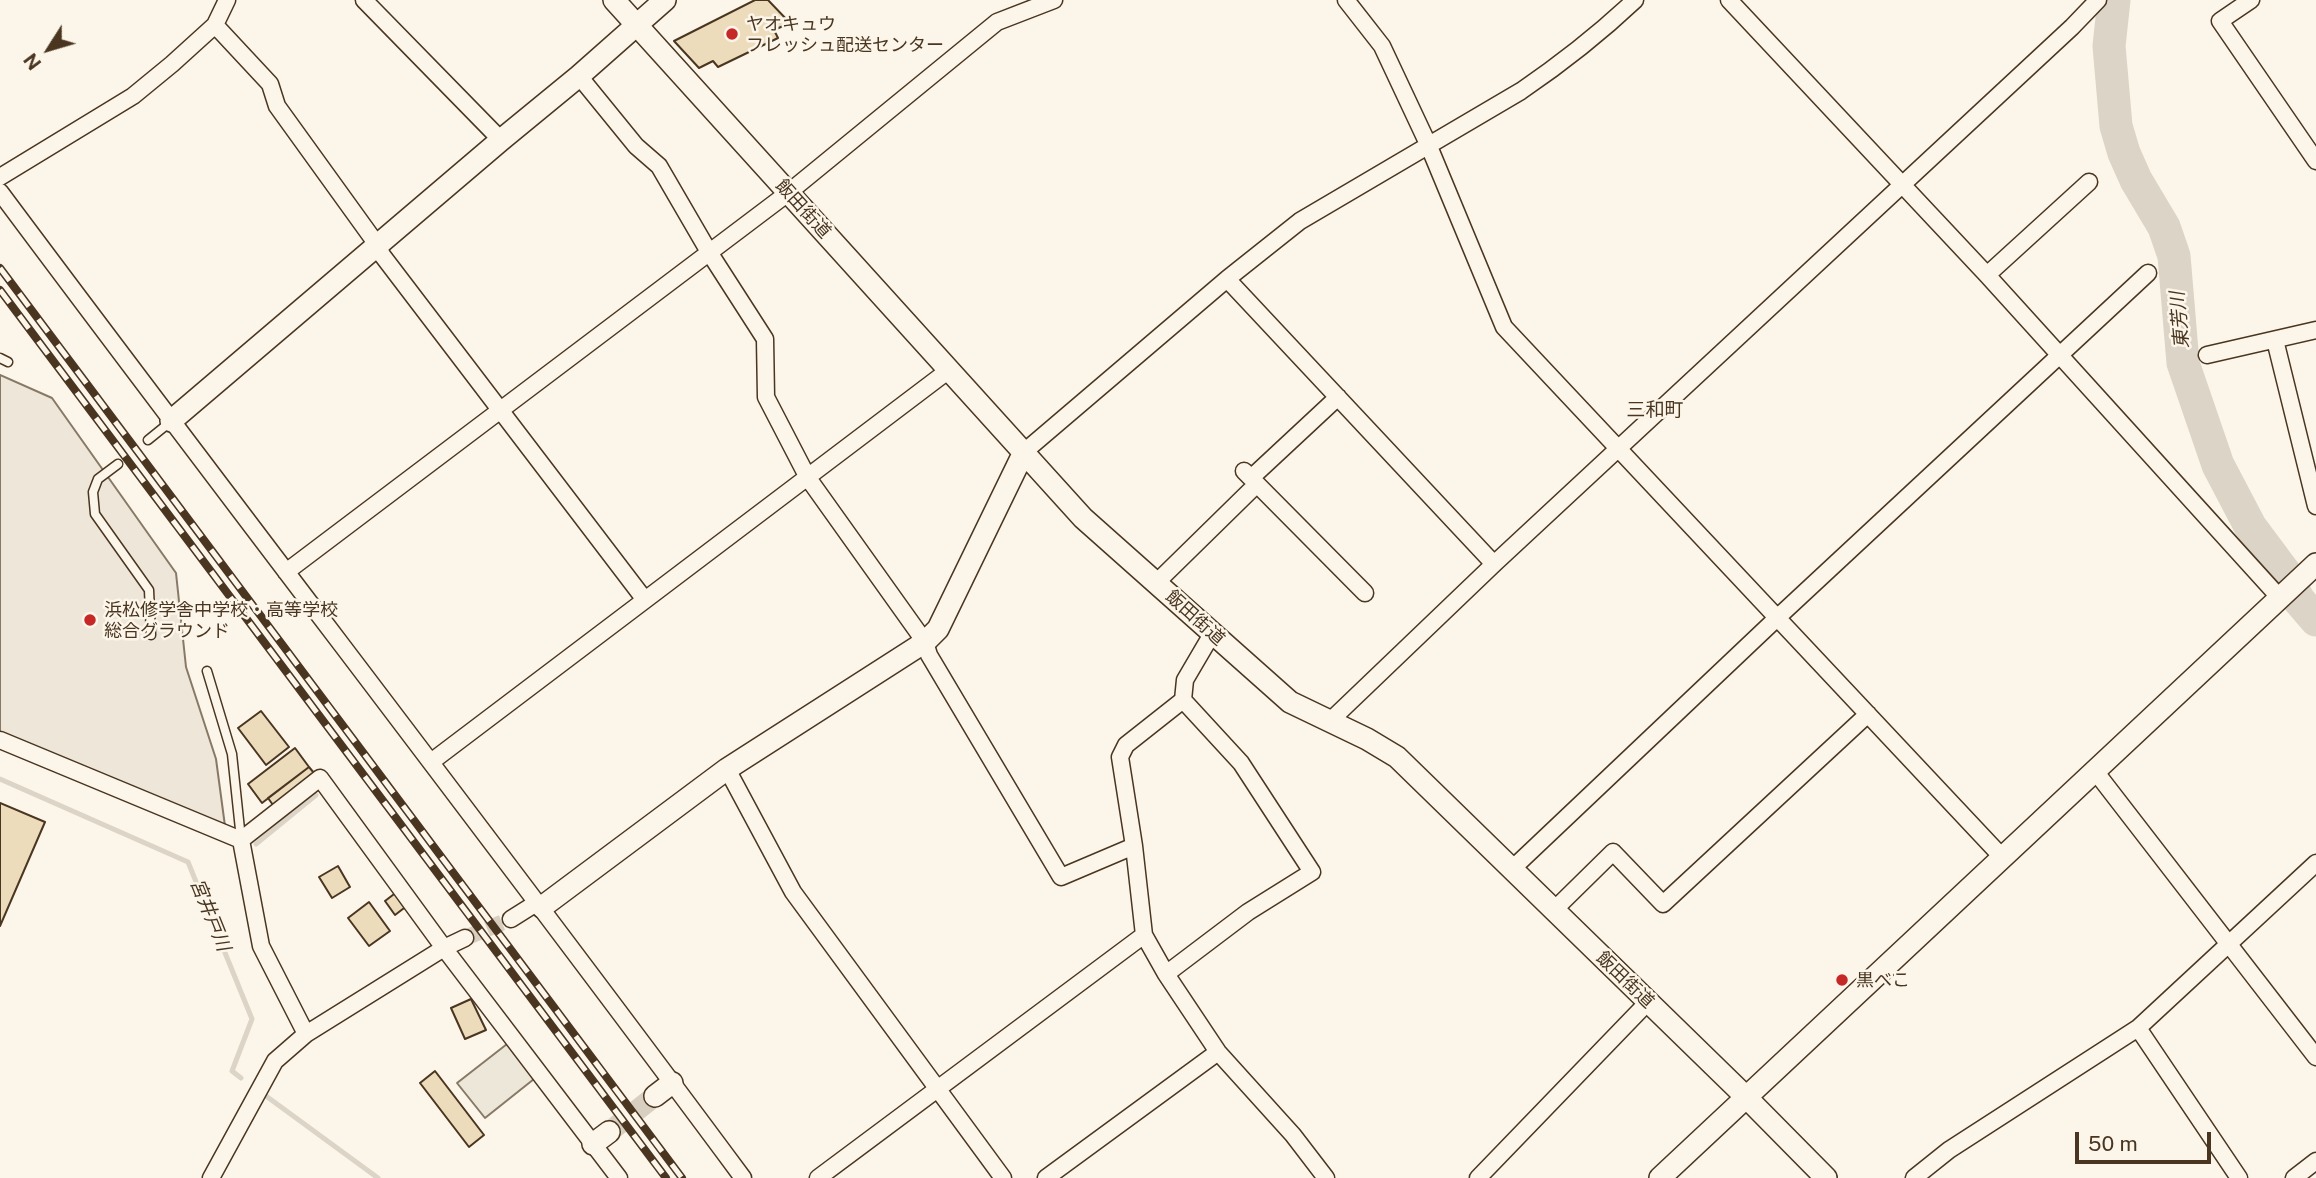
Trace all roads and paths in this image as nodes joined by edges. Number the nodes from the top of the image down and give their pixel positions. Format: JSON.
{"nodes":[{"id":1,"x":227,"y":0,"type":"edge"},
{"id":2,"x":364,"y":0,"type":"edge"},
{"id":3,"x":614,"y":0,"type":"edge"},
{"id":4,"x":666,"y":0,"type":"edge"},
{"id":5,"x":1053,"y":0,"type":"edge"},
{"id":6,"x":1346,"y":0,"type":"edge"},
{"id":7,"x":1636,"y":0,"type":"edge"},
{"id":8,"x":1729,"y":0,"type":"edge"},
{"id":9,"x":2098,"y":0,"type":"edge"},
{"id":10,"x":2251,"y":0,"type":"edge"},
{"id":11,"x":215,"y":24,"type":"junction"},
{"id":12,"x":636,"y":25,"type":"junction"},
{"id":13,"x":579,"y":76,"type":"junction"},
{"id":14,"x":501,"y":140,"type":"junction"},
{"id":15,"x":1428,"y":144,"type":"junction"},
{"id":16,"x":2316,"y":162,"type":"edge"},
{"id":17,"x":0,"y":177,"type":"edge"},
{"id":18,"x":2089,"y":182,"type":"dead end"},
{"id":19,"x":1903,"y":184,"type":"junction"},
{"id":20,"x":0,"y":192,"type":"edge"},
{"id":21,"x":788,"y":193,"type":"junction"},
{"id":22,"x":378,"y":246,"type":"junction"},
{"id":23,"x":709,"y":252,"type":"junction"},
{"id":24,"x":2148,"y":273,"type":"dead end"},
{"id":25,"x":1987,"y":275,"type":"junction"},
{"id":26,"x":1227,"y":279,"type":"junction"},
{"id":27,"x":2316,"y":330,"type":"edge"},
{"id":28,"x":2275,"y":340,"type":"junction"},
{"id":29,"x":2060,"y":355,"type":"junction"},
{"id":30,"x":2207,"y":355,"type":"dead end"},
{"id":31,"x":949,"y":370,"type":"junction"},
{"id":32,"x":1338,"y":397,"type":"junction"},
{"id":33,"x":501,"y":410,"type":"junction"},
{"id":34,"x":171,"y":421,"type":"junction"},
{"id":35,"x":148,"y":440,"type":"dead end"},
{"id":36,"x":1619,"y":448,"type":"junction"},
{"id":37,"x":1024,"y":452,"type":"junction"},
{"id":38,"x":118,"y":464,"type":"dead end"},
{"id":39,"x":808,"y":478,"type":"junction"},
{"id":40,"x":1251,"y":478,"type":"junction"},
{"id":41,"x":2316,"y":506,"type":"edge"},
{"id":42,"x":1494,"y":564,"type":"junction"},
{"id":43,"x":2316,"y":564,"type":"edge"},
{"id":44,"x":286,"y":572,"type":"junction"},
{"id":45,"x":1156,"y":583,"type":"junction"},
{"id":46,"x":1365,"y":593,"type":"dead end"},
{"id":47,"x":2280,"y":598,"type":"junction"},
{"id":48,"x":645,"y":600,"type":"junction"},
{"id":49,"x":1777,"y":618,"type":"junction"},
{"id":50,"x":1212,"y":634,"type":"junction"},
{"id":51,"x":152,"y":635,"type":"dead end"},
{"id":52,"x":925,"y":642,"type":"junction"},
{"id":53,"x":207,"y":671,"type":"dead end"},
{"id":54,"x":1183,"y":700,"type":"junction"},
{"id":55,"x":1868,"y":714,"type":"junction"},
{"id":56,"x":1329,"y":722,"type":"junction"},
{"id":57,"x":0,"y":740,"type":"edge"},
{"id":58,"x":430,"y":762,"type":"junction"},
{"id":59,"x":727,"y":769,"type":"junction"},
{"id":60,"x":2095,"y":771,"type":"junction"},
{"id":61,"x":241,"y":840,"type":"junction"},
{"id":62,"x":1134,"y":846,"type":"junction"},
{"id":63,"x":2002,"y":857,"type":"junction"},
{"id":64,"x":2316,"y":863,"type":"edge"},
{"id":65,"x":1512,"y":869,"type":"junction"},
{"id":66,"x":540,"y":905,"type":"junction"},
{"id":67,"x":1554,"y":910,"type":"junction"},
{"id":68,"x":511,"y":919,"type":"tunnel mouth"},
{"id":69,"x":1144,"y":935,"type":"junction"},
{"id":70,"x":465,"y":938,"type":"tunnel mouth"},
{"id":71,"x":2227,"y":944,"type":"junction"},
{"id":72,"x":444,"y":947,"type":"junction"},
{"id":73,"x":1166,"y":974,"type":"junction"},
{"id":74,"x":1648,"y":1002,"type":"junction"},
{"id":75,"x":2138,"y":1028,"type":"junction"},
{"id":76,"x":306,"y":1034,"type":"junction"},
{"id":77,"x":1218,"y":1052,"type":"junction"},
{"id":78,"x":2316,"y":1057,"type":"edge"},
{"id":79,"x":672,"y":1083,"type":"junction"},
{"id":80,"x":938,"y":1087,"type":"junction"},
{"id":81,"x":655,"y":1096,"type":"tunnel mouth"},
{"id":82,"x":1746,"y":1097,"type":"junction"},
{"id":83,"x":2316,"y":1161,"type":"edge"},
{"id":84,"x":211,"y":1178,"type":"edge"},
{"id":85,"x":619,"y":1178,"type":"edge"},
{"id":86,"x":743,"y":1178,"type":"edge"},
{"id":87,"x":818,"y":1178,"type":"edge"},
{"id":88,"x":1003,"y":1178,"type":"edge"},
{"id":89,"x":1046,"y":1178,"type":"edge"},
{"id":90,"x":1326,"y":1178,"type":"edge"},
{"id":91,"x":1478,"y":1178,"type":"edge"},
{"id":92,"x":1660,"y":1178,"type":"edge"},
{"id":93,"x":1826,"y":1178,"type":"edge"},
{"id":94,"x":1914,"y":1178,"type":"edge"},
{"id":95,"x":2239,"y":1178,"type":"edge"},
{"id":96,"x":2294,"y":1178,"type":"edge"}],
"edges":[{"from":1,"to":11,"type":"street"},
{"from":2,"to":14,"type":"street"},
{"from":3,"to":12,"type":"street","name":"飯田街道"},
{"from":4,"to":12,"type":"street"},
{"from":5,"to":21,"type":"street"},
{"from":6,"to":15,"type":"street"},
{"from":7,"to":15,"type":"street"},
{"from":8,"to":19,"type":"street"},
{"from":9,"to":19,"type":"street"},
{"from":10,"to":16,"type":"street"},
{"from":11,"to":17,"type":"street"},
{"from":11,"to":22,"type":"street"},
{"from":12,"to":13,"type":"street"},
{"from":12,"to":21,"type":"street","name":"飯田街道"},
{"from":13,"to":14,"type":"street"},
{"from":13,"to":23,"type":"street"},
{"from":14,"to":22,"type":"street"},
{"from":15,"to":26,"type":"street"},
{"from":15,"to":36,"type":"street"},
{"from":18,"to":25,"type":"street"},
{"from":19,"to":25,"type":"street"},
{"from":19,"to":36,"type":"street"},
{"from":20,"to":34,"type":"street"},
{"from":21,"to":23,"type":"street"},
{"from":21,"to":31,"type":"street","name":"飯田街道"},
{"from":22,"to":33,"type":"street"},
{"from":22,"to":34,"type":"street"},
{"from":23,"to":33,"type":"street"},
{"from":23,"to":39,"type":"street"},
{"from":24,"to":29,"type":"street"},
{"from":25,"to":29,"type":"street"},
{"from":26,"to":32,"type":"street"},
{"from":26,"to":37,"type":"street"},
{"from":27,"to":28,"type":"street"},
{"from":28,"to":30,"type":"street"},
{"from":28,"to":41,"type":"street"},
{"from":29,"to":47,"type":"street"},
{"from":29,"to":49,"type":"street"},
{"from":31,"to":37,"type":"street","name":"飯田街道"},
{"from":31,"to":39,"type":"street"},
{"from":32,"to":40,"type":"street"},
{"from":32,"to":42,"type":"street"},
{"from":33,"to":44,"type":"street"},
{"from":33,"to":48,"type":"street"},
{"from":34,"to":35,"type":"lane"},
{"from":34,"to":44,"type":"street"},
{"from":36,"to":42,"type":"street"},
{"from":36,"to":49,"type":"street"},
{"from":37,"to":45,"type":"street","name":"飯田街道"},
{"from":37,"to":52,"type":"street"},
{"from":38,"to":51,"type":"lane"},
{"from":39,"to":48,"type":"street"},
{"from":39,"to":52,"type":"street"},
{"from":40,"to":45,"type":"street"},
{"from":40,"to":46,"type":"street"},
{"from":42,"to":56,"type":"street"},
{"from":43,"to":47,"type":"street"},
{"from":44,"to":58,"type":"street"},
{"from":45,"to":50,"type":"street","name":"飯田街道"},
{"from":47,"to":60,"type":"street"},
{"from":48,"to":58,"type":"street"},
{"from":49,"to":55,"type":"street"},
{"from":49,"to":65,"type":"street"},
{"from":50,"to":54,"type":"street"},
{"from":50,"to":56,"type":"street","name":"飯田街道"},
{"from":52,"to":59,"type":"street"},
{"from":52,"to":62,"type":"street"},
{"from":53,"to":61,"type":"lane"},
{"from":54,"to":62,"type":"street"},
{"from":54,"to":73,"type":"street"},
{"from":55,"to":63,"type":"street"},
{"from":55,"to":67,"type":"street"},
{"from":56,"to":65,"type":"street","name":"飯田街道"},
{"from":57,"to":61,"type":"street"},
{"from":58,"to":66,"type":"street"},
{"from":59,"to":66,"type":"street"},
{"from":59,"to":80,"type":"street"},
{"from":60,"to":63,"type":"street"},
{"from":60,"to":71,"type":"street"},
{"from":61,"to":72,"type":"street"},
{"from":61,"to":76,"type":"street"},
{"from":62,"to":69,"type":"street"},
{"from":63,"to":82,"type":"street"},
{"from":64,"to":71,"type":"street"},
{"from":65,"to":67,"type":"street","name":"飯田街道"},
{"from":66,"to":68,"type":"street"},
{"from":66,"to":79,"type":"street"},
{"from":67,"to":74,"type":"street","name":"飯田街道"},
{"from":69,"to":73,"type":"street"},
{"from":69,"to":80,"type":"street"},
{"from":70,"to":72,"type":"street"},
{"from":71,"to":75,"type":"street"},
{"from":71,"to":78,"type":"street"},
{"from":72,"to":76,"type":"street"},
{"from":72,"to":85,"type":"street"},
{"from":73,"to":77,"type":"street"},
{"from":74,"to":82,"type":"street","name":"飯田街道"},
{"from":74,"to":91,"type":"street"},
{"from":75,"to":94,"type":"street"},
{"from":75,"to":95,"type":"street"},
{"from":76,"to":84,"type":"street"},
{"from":77,"to":89,"type":"street"},
{"from":77,"to":90,"type":"street"},
{"from":79,"to":81,"type":"street"},
{"from":79,"to":86,"type":"street"},
{"from":80,"to":87,"type":"street"},
{"from":80,"to":88,"type":"street"},
{"from":82,"to":92,"type":"street"},
{"from":82,"to":93,"type":"street","name":"飯田街道"},
{"from":83,"to":96,"type":"street"}]}
